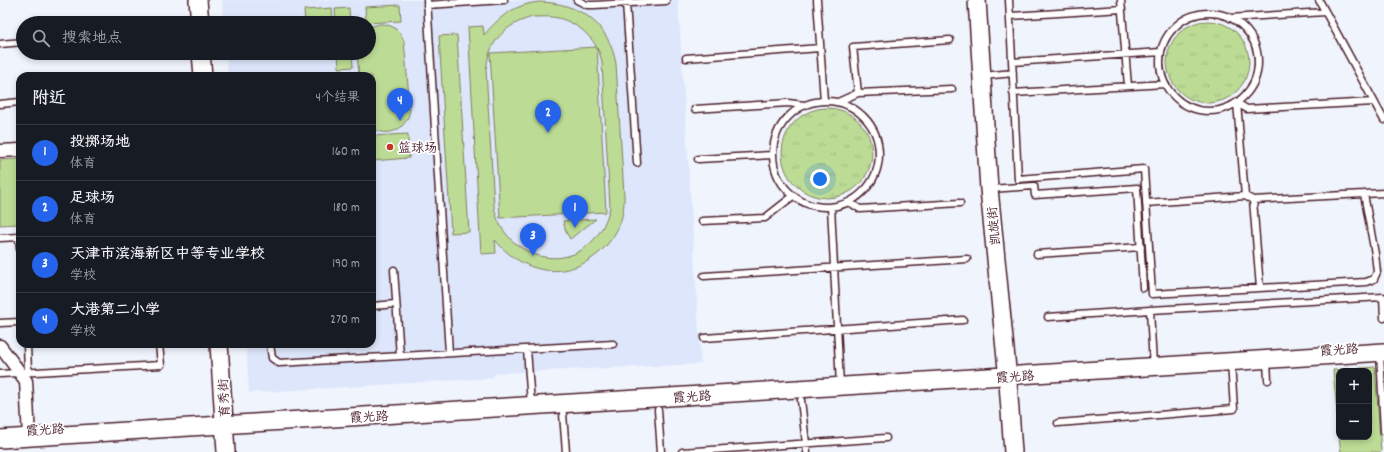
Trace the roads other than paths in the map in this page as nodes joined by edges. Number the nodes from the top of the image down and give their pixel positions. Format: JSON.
{"nodes":[{"id":1,"x":190,"y":0,"type":"edge"},
{"id":2,"x":198,"y":0,"type":"edge"},
{"id":3,"x":504,"y":0,"type":"edge"},
{"id":4,"x":577,"y":0,"type":"edge"},
{"id":5,"x":817,"y":0,"type":"edge"},
{"id":6,"x":971,"y":0,"type":"edge"},
{"id":7,"x":977,"y":0,"type":"edge"},
{"id":8,"x":1009,"y":0,"type":"edge"},
{"id":9,"x":1121,"y":0,"type":"edge"},
{"id":10,"x":1319,"y":0,"type":"edge"},
{"id":11,"x":666,"y":1,"type":"edge"},
{"id":12,"x":427,"y":2,"type":"edge"},
{"id":13,"x":626,"y":3,"type":"junction"},
{"id":14,"x":1122,"y":9,"type":"junction"},
{"id":15,"x":1325,"y":12,"type":"junction"},
{"id":16,"x":191,"y":16,"type":"edge"},
{"id":17,"x":199,"y":16,"type":"edge"},
{"id":18,"x":1010,"y":16,"type":"junction"},
{"id":19,"x":1230,"y":18,"type":"junction"},
{"id":20,"x":950,"y":40,"type":"dead end"},
{"id":21,"x":16,"y":43,"type":"edge"},
{"id":22,"x":0,"y":44,"type":"edge"},
{"id":23,"x":820,"y":48,"type":"junction"},
{"id":24,"x":1161,"y":52,"type":"junction"},
{"id":25,"x":1126,"y":54,"type":"junction"},
{"id":26,"x":686,"y":58,"type":"dead end"},
{"id":27,"x":194,"y":60,"type":"edge"},
{"id":28,"x":202,"y":60,"type":"edge"},
{"id":29,"x":1012,"y":62,"type":"junction"},
{"id":30,"x":195,"y":72,"type":"edge"},
{"id":31,"x":203,"y":72,"type":"edge"},
{"id":32,"x":1013,"y":74,"type":"junction"},
{"id":33,"x":981,"y":76,"type":"junction"},
{"id":34,"x":1165,"y":84,"type":"junction"},
{"id":35,"x":1128,"y":86,"type":"junction"},
{"id":36,"x":952,"y":89,"type":"dead end"},
{"id":37,"x":858,"y":93,"type":"junction"},
{"id":38,"x":1014,"y":93,"type":"junction"},
{"id":39,"x":824,"y":101,"type":"junction"},
{"id":40,"x":16,"y":102,"type":"edge"},
{"id":41,"x":838,"y":102,"type":"junction"},
{"id":42,"x":1374,"y":102,"type":"junction"},
{"id":43,"x":1237,"y":103,"type":"junction"},
{"id":44,"x":0,"y":104,"type":"edge"},
{"id":45,"x":804,"y":105,"type":"junction"},
{"id":46,"x":695,"y":109,"type":"dead end"},
{"id":47,"x":1384,"y":120,"type":"edge"},
{"id":48,"x":16,"y":150,"type":"edge"},
{"id":49,"x":0,"y":151,"type":"edge"},
{"id":50,"x":773,"y":155,"type":"junction"},
{"id":51,"x":698,"y":159,"type":"dead end"},
{"id":52,"x":637,"y":163,"type":"dead end"},
{"id":53,"x":989,"y":189,"type":"junction"},
{"id":54,"x":1384,"y":193,"type":"edge"},
{"id":55,"x":1364,"y":194,"type":"junction"},
{"id":56,"x":793,"y":196,"type":"junction"},
{"id":57,"x":1245,"y":196,"type":"junction"},
{"id":58,"x":1253,"y":200,"type":"junction"},
{"id":59,"x":848,"y":202,"type":"junction"},
{"id":60,"x":960,"y":203,"type":"dead end"},
{"id":61,"x":1146,"y":203,"type":"junction"},
{"id":62,"x":831,"y":207,"type":"junction"},
{"id":63,"x":702,"y":221,"type":"dead end"},
{"id":64,"x":16,"y":237,"type":"edge"},
{"id":65,"x":0,"y":238,"type":"edge"},
{"id":66,"x":1141,"y":247,"type":"junction"},
{"id":67,"x":1037,"y":254,"type":"dead end"},
{"id":68,"x":967,"y":259,"type":"dead end"},
{"id":69,"x":834,"y":268,"type":"junction"},
{"id":70,"x":394,"y":270,"type":"dead end"},
{"id":71,"x":704,"y":276,"type":"dead end"},
{"id":72,"x":1143,"y":288,"type":"dead end"},
{"id":73,"x":1260,"y":288,"type":"junction"},
{"id":74,"x":1383,"y":297,"type":"edge"},
{"id":75,"x":396,"y":304,"type":"junction"},
{"id":76,"x":376,"y":306,"type":"edge"},
{"id":77,"x":1150,"y":310,"type":"junction"},
{"id":78,"x":1048,"y":317,"type":"dead end"},
{"id":79,"x":1384,"y":318,"type":"edge"},
{"id":80,"x":963,"y":320,"type":"dead end"},
{"id":81,"x":16,"y":322,"type":"edge"},
{"id":82,"x":0,"y":323,"type":"edge"},
{"id":83,"x":837,"y":329,"type":"junction"},
{"id":84,"x":704,"y":338,"type":"dead end"},
{"id":85,"x":613,"y":344,"type":"dead end"},
{"id":86,"x":0,"y":346,"type":"edge"},
{"id":87,"x":27,"y":348,"type":"edge"},
{"id":88,"x":159,"y":348,"type":"edge"},
{"id":89,"x":212,"y":348,"type":"edge"},
{"id":90,"x":219,"y":348,"type":"edge"},
{"id":91,"x":271,"y":348,"type":"edge"},
{"id":92,"x":527,"y":349,"type":"junction"},
{"id":93,"x":449,"y":353,"type":"junction"},
{"id":94,"x":1382,"y":355,"type":"edge"},
{"id":95,"x":400,"y":356,"type":"junction"},
{"id":96,"x":1266,"y":356,"type":"junction"},
{"id":97,"x":1231,"y":359,"type":"junction"},
{"id":98,"x":1153,"y":363,"type":"junction"},
{"id":99,"x":24,"y":372,"type":"junction"},
{"id":100,"x":1002,"y":373,"type":"junction"},
{"id":101,"x":0,"y":374,"type":"edge"},
{"id":102,"x":1268,"y":380,"type":"dead end"},
{"id":103,"x":840,"y":383,"type":"junction"},
{"id":104,"x":801,"y":400,"type":"dead end"},
{"id":105,"x":531,"y":402,"type":"junction"},
{"id":106,"x":658,"y":410,"type":"dead end"},
{"id":107,"x":563,"y":414,"type":"dead end"},
{"id":108,"x":1384,"y":419,"type":"edge"},
{"id":109,"x":220,"y":421,"type":"junction"},
{"id":110,"x":1058,"y":423,"type":"dead end"},
{"id":111,"x":1384,"y":431,"type":"edge"},
{"id":112,"x":0,"y":432,"type":"edge"},
{"id":113,"x":29,"y":434,"type":"junction"},
{"id":114,"x":886,"y":438,"type":"dead end"},
{"id":115,"x":0,"y":439,"type":"edge"},
{"id":116,"x":806,"y":443,"type":"junction"},
{"id":117,"x":217,"y":452,"type":"edge"},
{"id":118,"x":226,"y":452,"type":"edge"},
{"id":119,"x":566,"y":452,"type":"edge"},
{"id":120,"x":661,"y":452,"type":"edge"},
{"id":121,"x":682,"y":452,"type":"edge"},
{"id":122,"x":807,"y":452,"type":"edge"},
{"id":123,"x":1003,"y":452,"type":"edge"},
{"id":124,"x":1013,"y":452,"type":"edge"}],
"edges":[{"from":1,"to":16,"type":"street"},
{"from":2,"to":17,"type":"street"},
{"from":3,"to":12,"type":"lane"},
{"from":4,"to":13,"type":"lane"},
{"from":5,"to":23,"type":"lane"},
{"from":6,"to":100,"type":"street","name":"凯旋街"},
{"from":7,"to":33,"type":"street","name":"凯旋街"},
{"from":8,"to":18,"type":"lane"},
{"from":9,"to":14,"type":"lane"},
{"from":10,"to":15,"type":"lane"},
{"from":11,"to":13,"type":"lane"},
{"from":12,"to":93,"type":"lane"},
{"from":13,"to":52,"type":"lane"},
{"from":14,"to":18,"type":"lane"},
{"from":14,"to":25,"type":"lane"},
{"from":15,"to":19,"type":"lane"},
{"from":15,"to":42,"type":"lane"},
{"from":18,"to":29,"type":"lane"},
{"from":19,"to":24,"type":"lane"},
{"from":19,"to":43,"type":"lane"},
{"from":20,"to":37,"type":"lane"},
{"from":21,"to":22,"type":"lane"},
{"from":23,"to":26,"type":"lane"},
{"from":23,"to":39,"type":"lane"},
{"from":24,"to":25,"type":"lane"},
{"from":24,"to":34,"type":"lane"},
{"from":25,"to":29,"type":"lane"},
{"from":25,"to":35,"type":"lane"},
{"from":27,"to":30,"type":"street"},
{"from":28,"to":31,"type":"street"},
{"from":29,"to":32,"type":"lane"},
{"from":32,"to":33,"type":"lane"},
{"from":32,"to":38,"type":"lane"},
{"from":33,"to":53,"type":"street","name":"凯旋街"},
{"from":34,"to":35,"type":"lane"},
{"from":34,"to":43,"type":"lane"},
{"from":35,"to":38,"type":"lane"},
{"from":36,"to":37,"type":"lane"},
{"from":37,"to":41,"type":"lane"},
{"from":38,"to":61,"type":"lane"},
{"from":39,"to":41,"type":"lane"},
{"from":39,"to":45,"type":"lane"},
{"from":40,"to":44,"type":"lane"},
{"from":41,"to":59,"type":"lane"},
{"from":42,"to":43,"type":"lane"},
{"from":42,"to":47,"type":"lane"},
{"from":43,"to":57,"type":"lane"},
{"from":45,"to":46,"type":"lane"},
{"from":45,"to":50,"type":"lane"},
{"from":48,"to":49,"type":"street"},
{"from":50,"to":51,"type":"lane"},
{"from":50,"to":56,"type":"lane"},
{"from":53,"to":66,"type":"lane"},
{"from":53,"to":100,"type":"street","name":"凯旋街"},
{"from":54,"to":55,"type":"lane"},
{"from":55,"to":58,"type":"lane"},
{"from":55,"to":73,"type":"lane"},
{"from":56,"to":62,"type":"lane"},
{"from":56,"to":63,"type":"lane"},
{"from":57,"to":58,"type":"lane"},
{"from":57,"to":61,"type":"lane"},
{"from":58,"to":73,"type":"lane"},
{"from":59,"to":60,"type":"lane"},
{"from":59,"to":62,"type":"lane"},
{"from":61,"to":73,"type":"lane"},
{"from":62,"to":69,"type":"lane"},
{"from":64,"to":65,"type":"lane"},
{"from":66,"to":67,"type":"lane"},
{"from":66,"to":72,"type":"lane"},
{"from":68,"to":69,"type":"lane"},
{"from":69,"to":71,"type":"lane"},
{"from":69,"to":83,"type":"lane"},
{"from":70,"to":75,"type":"lane"},
{"from":74,"to":77,"type":"lane"},
{"from":74,"to":79,"type":"lane"},
{"from":75,"to":76,"type":"lane"},
{"from":75,"to":95,"type":"lane"},
{"from":77,"to":78,"type":"lane"},
{"from":77,"to":98,"type":"lane"},
{"from":80,"to":83,"type":"lane"},
{"from":81,"to":82,"type":"lane"},
{"from":83,"to":84,"type":"lane"},
{"from":83,"to":103,"type":"lane"},
{"from":85,"to":92,"type":"lane"},
{"from":86,"to":99,"type":"street"},
{"from":87,"to":99,"type":"lane"},
{"from":88,"to":99,"type":"lane"},
{"from":89,"to":109,"type":"street","name":"育秀街"},
{"from":90,"to":109,"type":"street","name":"育秀街"},
{"from":91,"to":95,"type":"lane"},
{"from":92,"to":93,"type":"lane"},
{"from":92,"to":105,"type":"lane"},
{"from":93,"to":95,"type":"lane"},
{"from":94,"to":96,"type":"street","name":"霞光路"},
{"from":94,"to":108,"type":"lane"},
{"from":96,"to":97,"type":"street","name":"霞光路"},
{"from":96,"to":102,"type":"lane"},
{"from":97,"to":98,"type":"street","name":"霞光路"},
{"from":97,"to":110,"type":"lane"},
{"from":98,"to":100,"type":"street","name":"霞光路"},
{"from":99,"to":101,"type":"lane"},
{"from":99,"to":113,"type":"street"},
{"from":100,"to":103,"type":"street","name":"霞光路"},
{"from":100,"to":123,"type":"street","name":"凯旋街"},
{"from":100,"to":124,"type":"street","name":"凯旋街"},
{"from":103,"to":105,"type":"street","name":"霞光路"},
{"from":104,"to":116,"type":"lane"},
{"from":105,"to":109,"type":"street","name":"霞光路"},
{"from":106,"to":120,"type":"lane"},
{"from":107,"to":119,"type":"lane"},
{"from":108,"to":111,"type":"lane"},
{"from":109,"to":113,"type":"street","name":"霞光路"},
{"from":109,"to":117,"type":"street","name":"育秀街"},
{"from":109,"to":118,"type":"street","name":"育秀街"},
{"from":112,"to":113,"type":"street","name":"霞光路"},
{"from":113,"to":115,"type":"street","name":"霞光路"},
{"from":114,"to":116,"type":"lane"},
{"from":116,"to":121,"type":"lane"},
{"from":116,"to":122,"type":"lane"}]}
